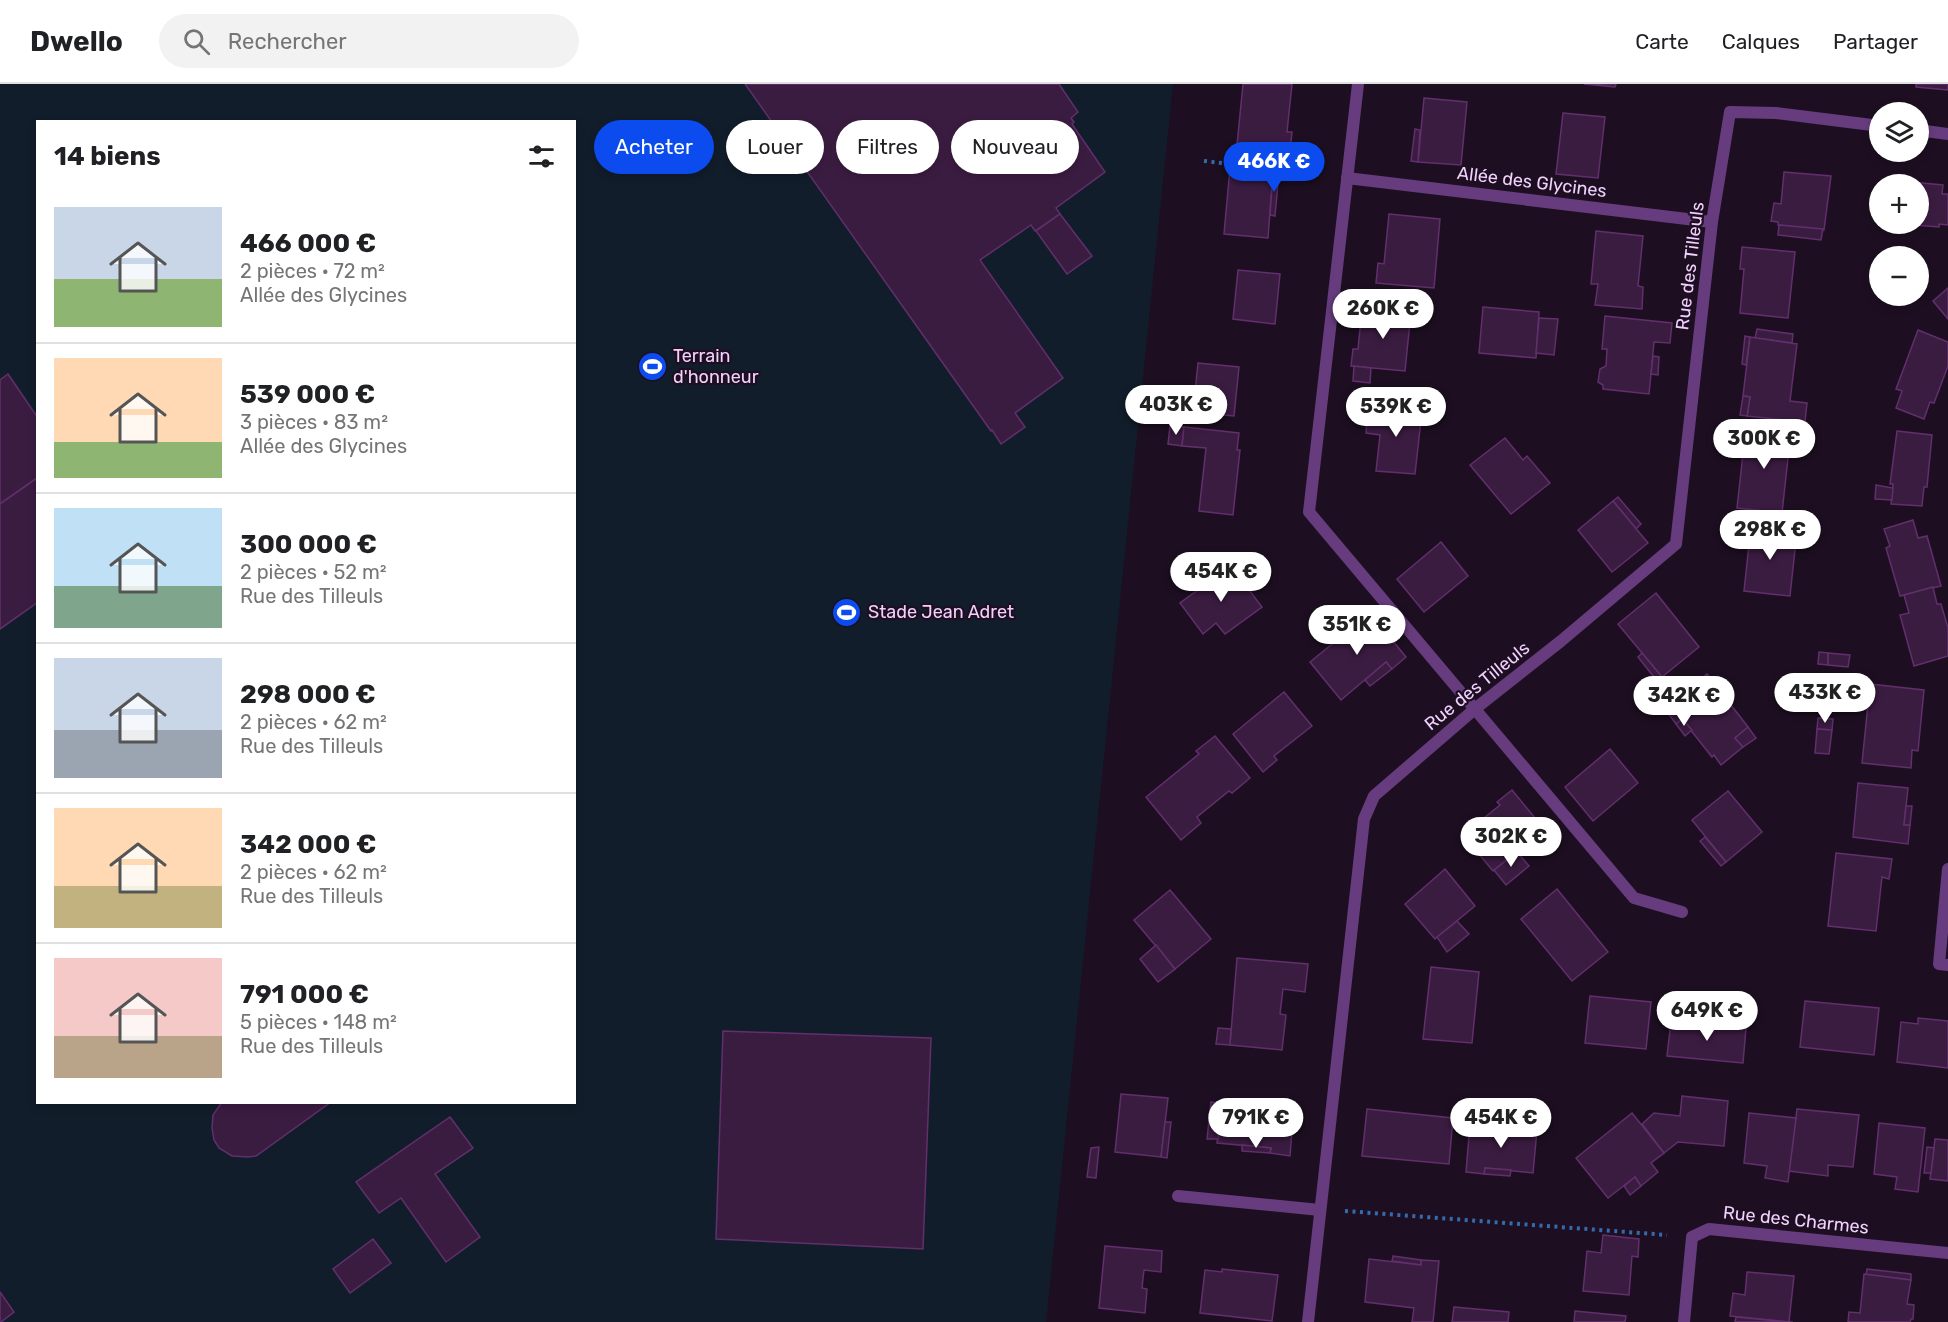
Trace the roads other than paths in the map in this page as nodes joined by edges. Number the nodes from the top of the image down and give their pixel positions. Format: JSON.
{"nodes":[{"id":1,"x":1358,"y":84,"type":"edge"},
{"id":2,"x":1869,"y":125,"type":"edge"},
{"id":3,"x":1929,"y":131,"type":"edge"},
{"id":4,"x":1948,"y":134,"type":"edge"},
{"id":5,"x":1347,"y":178,"type":"junction"},
{"id":6,"x":1712,"y":222,"type":"junction"},
{"id":7,"x":1476,"y":708,"type":"junction"},
{"id":8,"x":1948,"y":868,"type":"edge"},
{"id":9,"x":1682,"y":912,"type":"dead end"},
{"id":10,"x":1948,"y":965,"type":"edge"},
{"id":11,"x":1178,"y":1196,"type":"dead end"},
{"id":12,"x":1320,"y":1209,"type":"junction"},
{"id":13,"x":1948,"y":1253,"type":"edge"},
{"id":14,"x":1308,"y":1322,"type":"edge"},
{"id":15,"x":1684,"y":1322,"type":"edge"}],
"edges":[{"from":1,"to":5,"type":"street"},
{"from":2,"to":6,"type":"street","name":"Rue des Tilleuls"},
{"from":3,"to":4,"type":"street"},
{"from":5,"to":6,"type":"street","name":"Allée des Glycines"},
{"from":5,"to":7,"type":"street"},
{"from":6,"to":7,"type":"street","name":"Rue des Tilleuls"},
{"from":7,"to":9,"type":"street"},
{"from":7,"to":12,"type":"street","name":"Rue des Tilleuls"},
{"from":8,"to":10,"type":"street"},
{"from":11,"to":12,"type":"street"},
{"from":12,"to":14,"type":"street","name":"Rue des Tilleuls"},
{"from":13,"to":15,"type":"street","name":"Rue des Charmes"}]}
